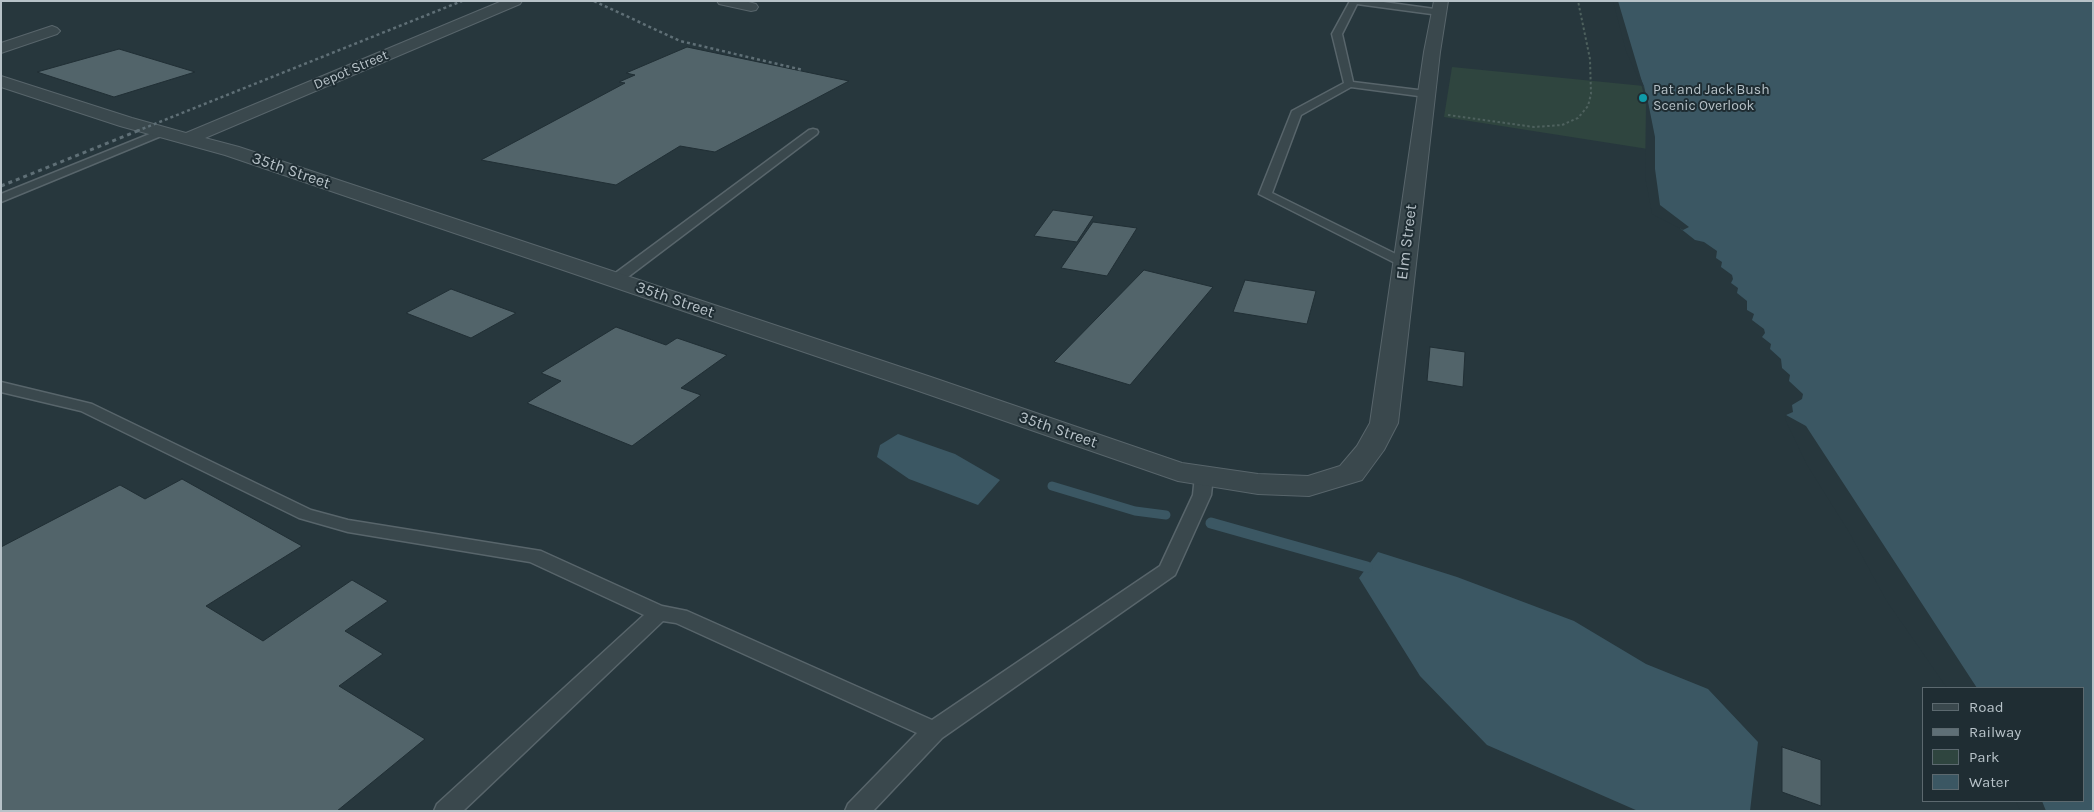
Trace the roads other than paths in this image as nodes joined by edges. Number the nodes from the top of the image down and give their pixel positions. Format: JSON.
{"nodes":[{"id":1,"x":515,"y":1,"type":"edge"},
{"id":2,"x":724,"y":1,"type":"edge"},
{"id":3,"x":1354,"y":1,"type":"edge"},
{"id":4,"x":1440,"y":6,"type":"edge"},
{"id":5,"x":751,"y":7,"type":"dead end"},
{"id":6,"x":52,"y":31,"type":"dead end"},
{"id":7,"x":1,"y":48,"type":"edge"},
{"id":8,"x":1,"y":80,"type":"edge"},
{"id":9,"x":1349,"y":84,"type":"junction"},
{"id":10,"x":1426,"y":94,"type":"junction"},
{"id":11,"x":162,"y":132,"type":"junction"},
{"id":12,"x":813,"y":132,"type":"dead end"},
{"id":13,"x":187,"y":139,"type":"junction"},
{"id":14,"x":1,"y":198,"type":"edge"},
{"id":15,"x":1404,"y":264,"type":"junction"},
{"id":16,"x":615,"y":280,"type":"junction"},
{"id":17,"x":1,"y":387,"type":"edge"},
{"id":18,"x":1351,"y":473,"type":"joint"},
{"id":19,"x":1204,"y":476,"type":"junction"},
{"id":20,"x":659,"y":613,"type":"junction"},
{"id":21,"x":934,"y":731,"type":"junction"},
{"id":22,"x":446,"y":811,"type":"edge"},
{"id":23,"x":857,"y":811,"type":"edge"}],
"edges":[{"from":1,"to":13,"type":"street","name":"Depot Street"},
{"from":2,"to":5,"type":"street"},
{"from":3,"to":4,"type":"lane"},
{"from":3,"to":9,"type":"lane"},
{"from":4,"to":10,"type":"street","name":"Elm Street"},
{"from":6,"to":7,"type":"street"},
{"from":8,"to":11,"type":"street","name":"35th Street"},
{"from":9,"to":10,"type":"lane"},
{"from":9,"to":15,"type":"lane"},
{"from":10,"to":15,"type":"street","name":"Elm Street"},
{"from":11,"to":13,"type":"street","name":"35th Street"},
{"from":11,"to":14,"type":"lane"},
{"from":12,"to":16,"type":"lane"},
{"from":13,"to":16,"type":"street","name":"35th Street"},
{"from":15,"to":18,"type":"street","name":"Elm Street"},
{"from":16,"to":19,"type":"street","name":"35th Street"},
{"from":17,"to":20,"type":"lane"},
{"from":18,"to":19,"type":"street","name":"35th Street"},
{"from":19,"to":21,"type":"lane"},
{"from":20,"to":21,"type":"lane"},
{"from":20,"to":22,"type":"lane"},
{"from":21,"to":23,"type":"lane"}]}
